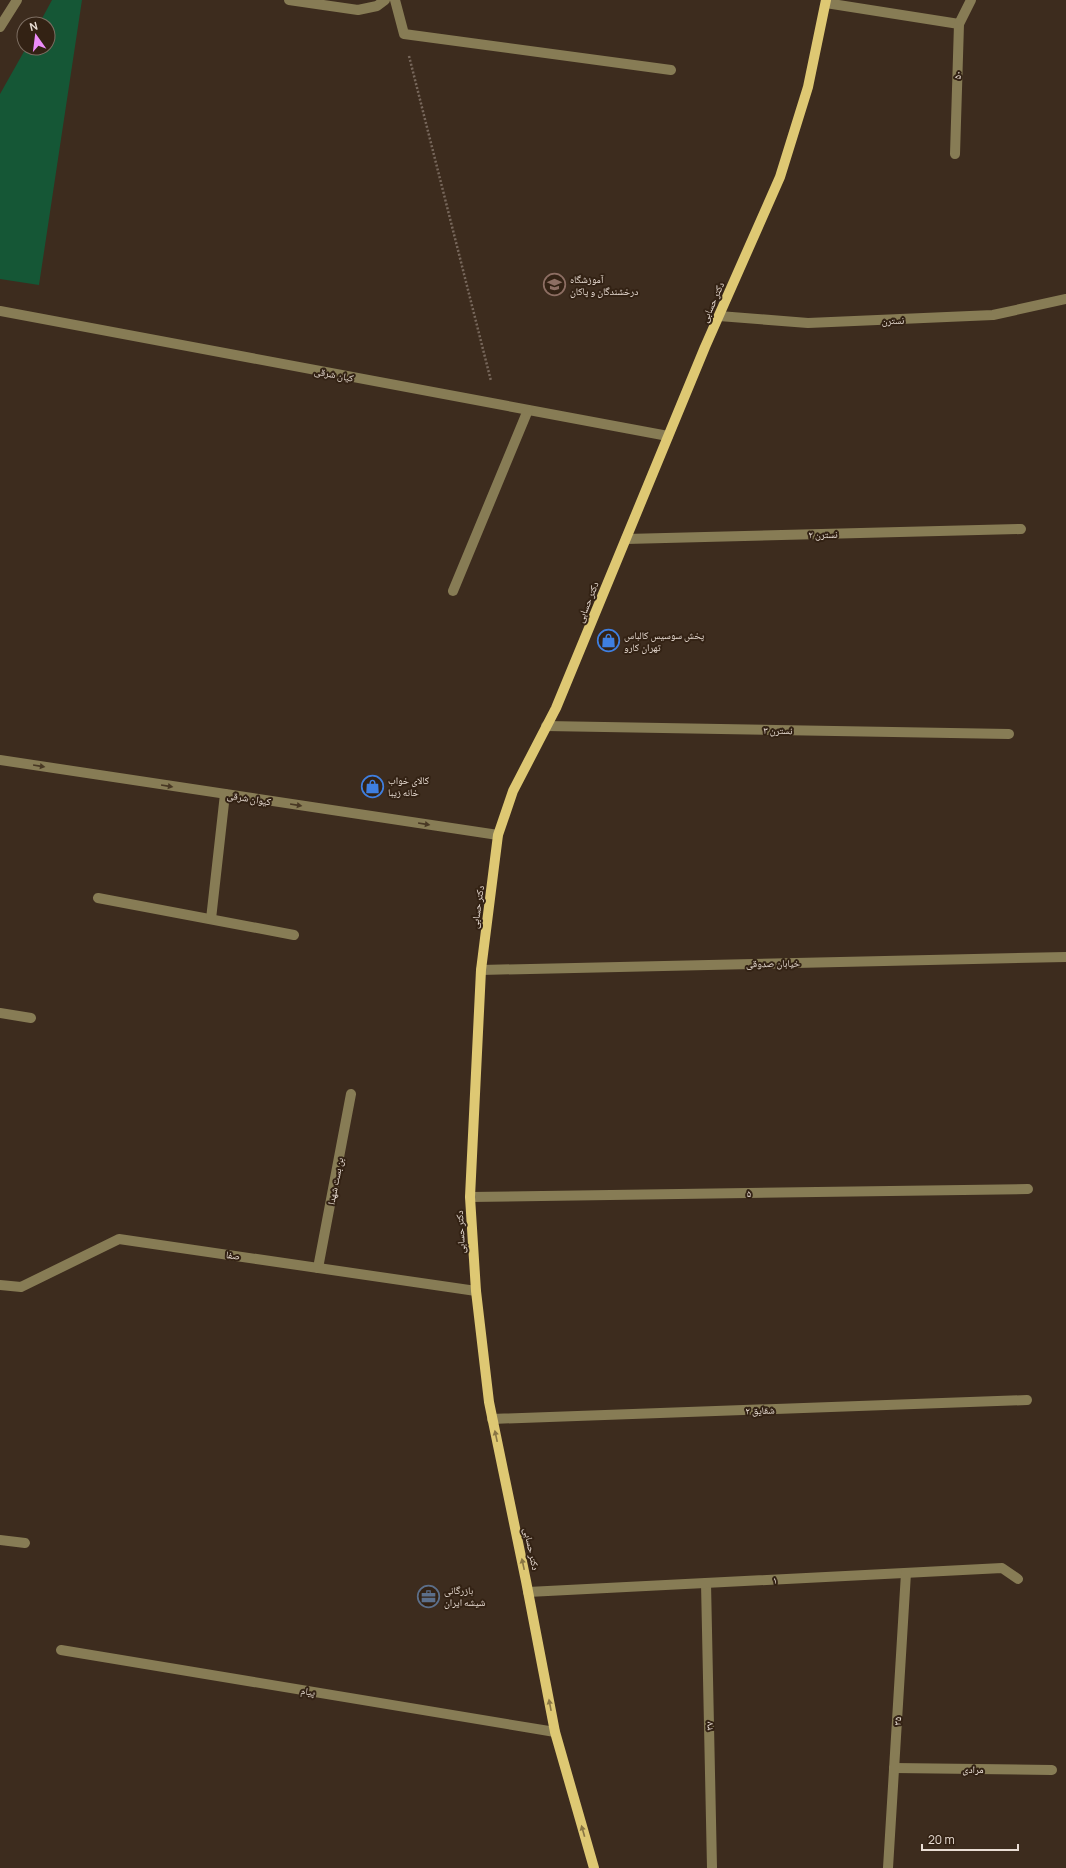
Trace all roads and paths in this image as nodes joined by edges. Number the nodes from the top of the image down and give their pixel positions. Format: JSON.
{"nodes":[{"id":1,"x":17,"y":0,"type":"edge"},
{"id":2,"x":290,"y":0,"type":"edge"},
{"id":3,"x":385,"y":0,"type":"edge"},
{"id":4,"x":395,"y":0,"type":"edge"},
{"id":5,"x":971,"y":0,"type":"edge"},
{"id":6,"x":826,"y":2,"type":"edge"},
{"id":7,"x":959,"y":24,"type":"junction"},
{"id":8,"x":0,"y":27,"type":"edge"},
{"id":9,"x":404,"y":34,"type":"junction"},
{"id":10,"x":670,"y":70,"type":"dead end"},
{"id":11,"x":955,"y":154,"type":"dead end"},
{"id":12,"x":1066,"y":299,"type":"edge"},
{"id":13,"x":0,"y":311,"type":"edge"},
{"id":14,"x":719,"y":316,"type":"junction"},
{"id":15,"x":497,"y":404,"type":"junction"},
{"id":16,"x":528,"y":410,"type":"junction"},
{"id":17,"x":668,"y":436,"type":"junction"},
{"id":18,"x":1021,"y":529,"type":"dead end"},
{"id":19,"x":626,"y":539,"type":"junction"},
{"id":20,"x":453,"y":591,"type":"dead end"},
{"id":21,"x":546,"y":726,"type":"junction"},
{"id":22,"x":1009,"y":734,"type":"dead end"},
{"id":23,"x":0,"y":760,"type":"edge"},
{"id":24,"x":224,"y":794,"type":"junction"},
{"id":25,"x":498,"y":835,"type":"junction"},
{"id":26,"x":98,"y":898,"type":"dead end"},
{"id":27,"x":211,"y":919,"type":"junction"},
{"id":28,"x":294,"y":935,"type":"dead end"},
{"id":29,"x":1066,"y":957,"type":"edge"},
{"id":30,"x":481,"y":970,"type":"junction"},
{"id":31,"x":0,"y":1013,"type":"edge"},
{"id":32,"x":30,"y":1018,"type":"dead end"},
{"id":33,"x":351,"y":1094,"type":"dead end"},
{"id":34,"x":1028,"y":1189,"type":"dead end"},
{"id":35,"x":470,"y":1197,"type":"junction"},
{"id":36,"x":318,"y":1268,"type":"junction"},
{"id":37,"x":0,"y":1285,"type":"edge"},
{"id":38,"x":476,"y":1291,"type":"junction"},
{"id":39,"x":1027,"y":1400,"type":"dead end"},
{"id":40,"x":492,"y":1419,"type":"junction"},
{"id":41,"x":0,"y":1540,"type":"edge"},
{"id":42,"x":25,"y":1544,"type":"dead end"},
{"id":43,"x":906,"y":1573,"type":"junction"},
{"id":44,"x":1018,"y":1579,"type":"dead end"},
{"id":45,"x":706,"y":1583,"type":"junction"},
{"id":46,"x":528,"y":1592,"type":"junction"},
{"id":47,"x":61,"y":1650,"type":"dead end"},
{"id":48,"x":555,"y":1732,"type":"junction"},
{"id":49,"x":894,"y":1768,"type":"junction"},
{"id":50,"x":1052,"y":1770,"type":"dead end"},
{"id":51,"x":594,"y":1868,"type":"edge"},
{"id":52,"x":712,"y":1868,"type":"edge"},
{"id":53,"x":888,"y":1868,"type":"edge"}],
"edges":[{"from":1,"to":8,"type":"street"},
{"from":2,"to":3,"type":"street"},
{"from":4,"to":9,"type":"street"},
{"from":5,"to":7,"type":"street","name":"۵۰"},
{"from":6,"to":7,"type":"street"},
{"from":6,"to":14,"type":"main road","name":"دکتر حسابی"},
{"from":7,"to":11,"type":"street","name":"۵۰"},
{"from":9,"to":10,"type":"street"},
{"from":9,"to":15,"type":"path"},
{"from":12,"to":14,"type":"street","name":"نسترن"},
{"from":13,"to":15,"type":"street","name":"کیان شرقی"},
{"from":14,"to":17,"type":"main road","name":"دکتر حسابی"},
{"from":15,"to":16,"type":"street","name":"کیان شرقی"},
{"from":16,"to":17,"type":"street","name":"کیان شرقی"},
{"from":16,"to":20,"type":"street"},
{"from":17,"to":19,"type":"main road","name":"دکتر حسابی"},
{"from":18,"to":19,"type":"street","name":"نسترن ۲"},
{"from":19,"to":21,"type":"main road","name":"دکتر حسابی"},
{"from":21,"to":22,"type":"street","name":"نسترن ۳"},
{"from":21,"to":25,"type":"main road","name":"دکتر حسابی"},
{"from":23,"to":24,"type":"street","name":"کیوان شرقی","one_way":true},
{"from":24,"to":25,"type":"street","name":"کیوان شرقی","one_way":true},
{"from":24,"to":27,"type":"street"},
{"from":25,"to":30,"type":"main road","name":"دکتر حسابی"},
{"from":26,"to":27,"type":"street"},
{"from":27,"to":28,"type":"street"},
{"from":29,"to":30,"type":"street","name":"خیابان صدوقی"},
{"from":30,"to":35,"type":"main road","name":"دکتر حسابی"},
{"from":31,"to":32,"type":"street"},
{"from":33,"to":36,"type":"street","name":"بن بست شهدا"},
{"from":34,"to":35,"type":"street","name":"۵"},
{"from":35,"to":38,"type":"main road","name":"دکتر حسابی"},
{"from":36,"to":37,"type":"street","name":"صفا"},
{"from":36,"to":38,"type":"street","name":"صفا"},
{"from":38,"to":40,"type":"main road","name":"دکتر حسابی"},
{"from":39,"to":40,"type":"street","name":"شقایق ۲"},
{"from":46,"to":40,"type":"main road","name":"دکتر حسابی","one_way":true},
{"from":41,"to":42,"type":"street"},
{"from":43,"to":44,"type":"street","name":"۱"},
{"from":43,"to":45,"type":"street","name":"۱"},
{"from":43,"to":49,"type":"street","name":"۳۵"},
{"from":45,"to":46,"type":"street","name":"۱"},
{"from":45,"to":52,"type":"street","name":"۳۷"},
{"from":48,"to":46,"type":"main road","name":"دکتر حسابی","one_way":true},
{"from":47,"to":48,"type":"street","name":"پیام"},
{"from":51,"to":48,"type":"main road","name":"دکتر حسابی","one_way":true},
{"from":49,"to":50,"type":"street","name":"مرادی"},
{"from":49,"to":53,"type":"street","name":"۳۵"}]}
